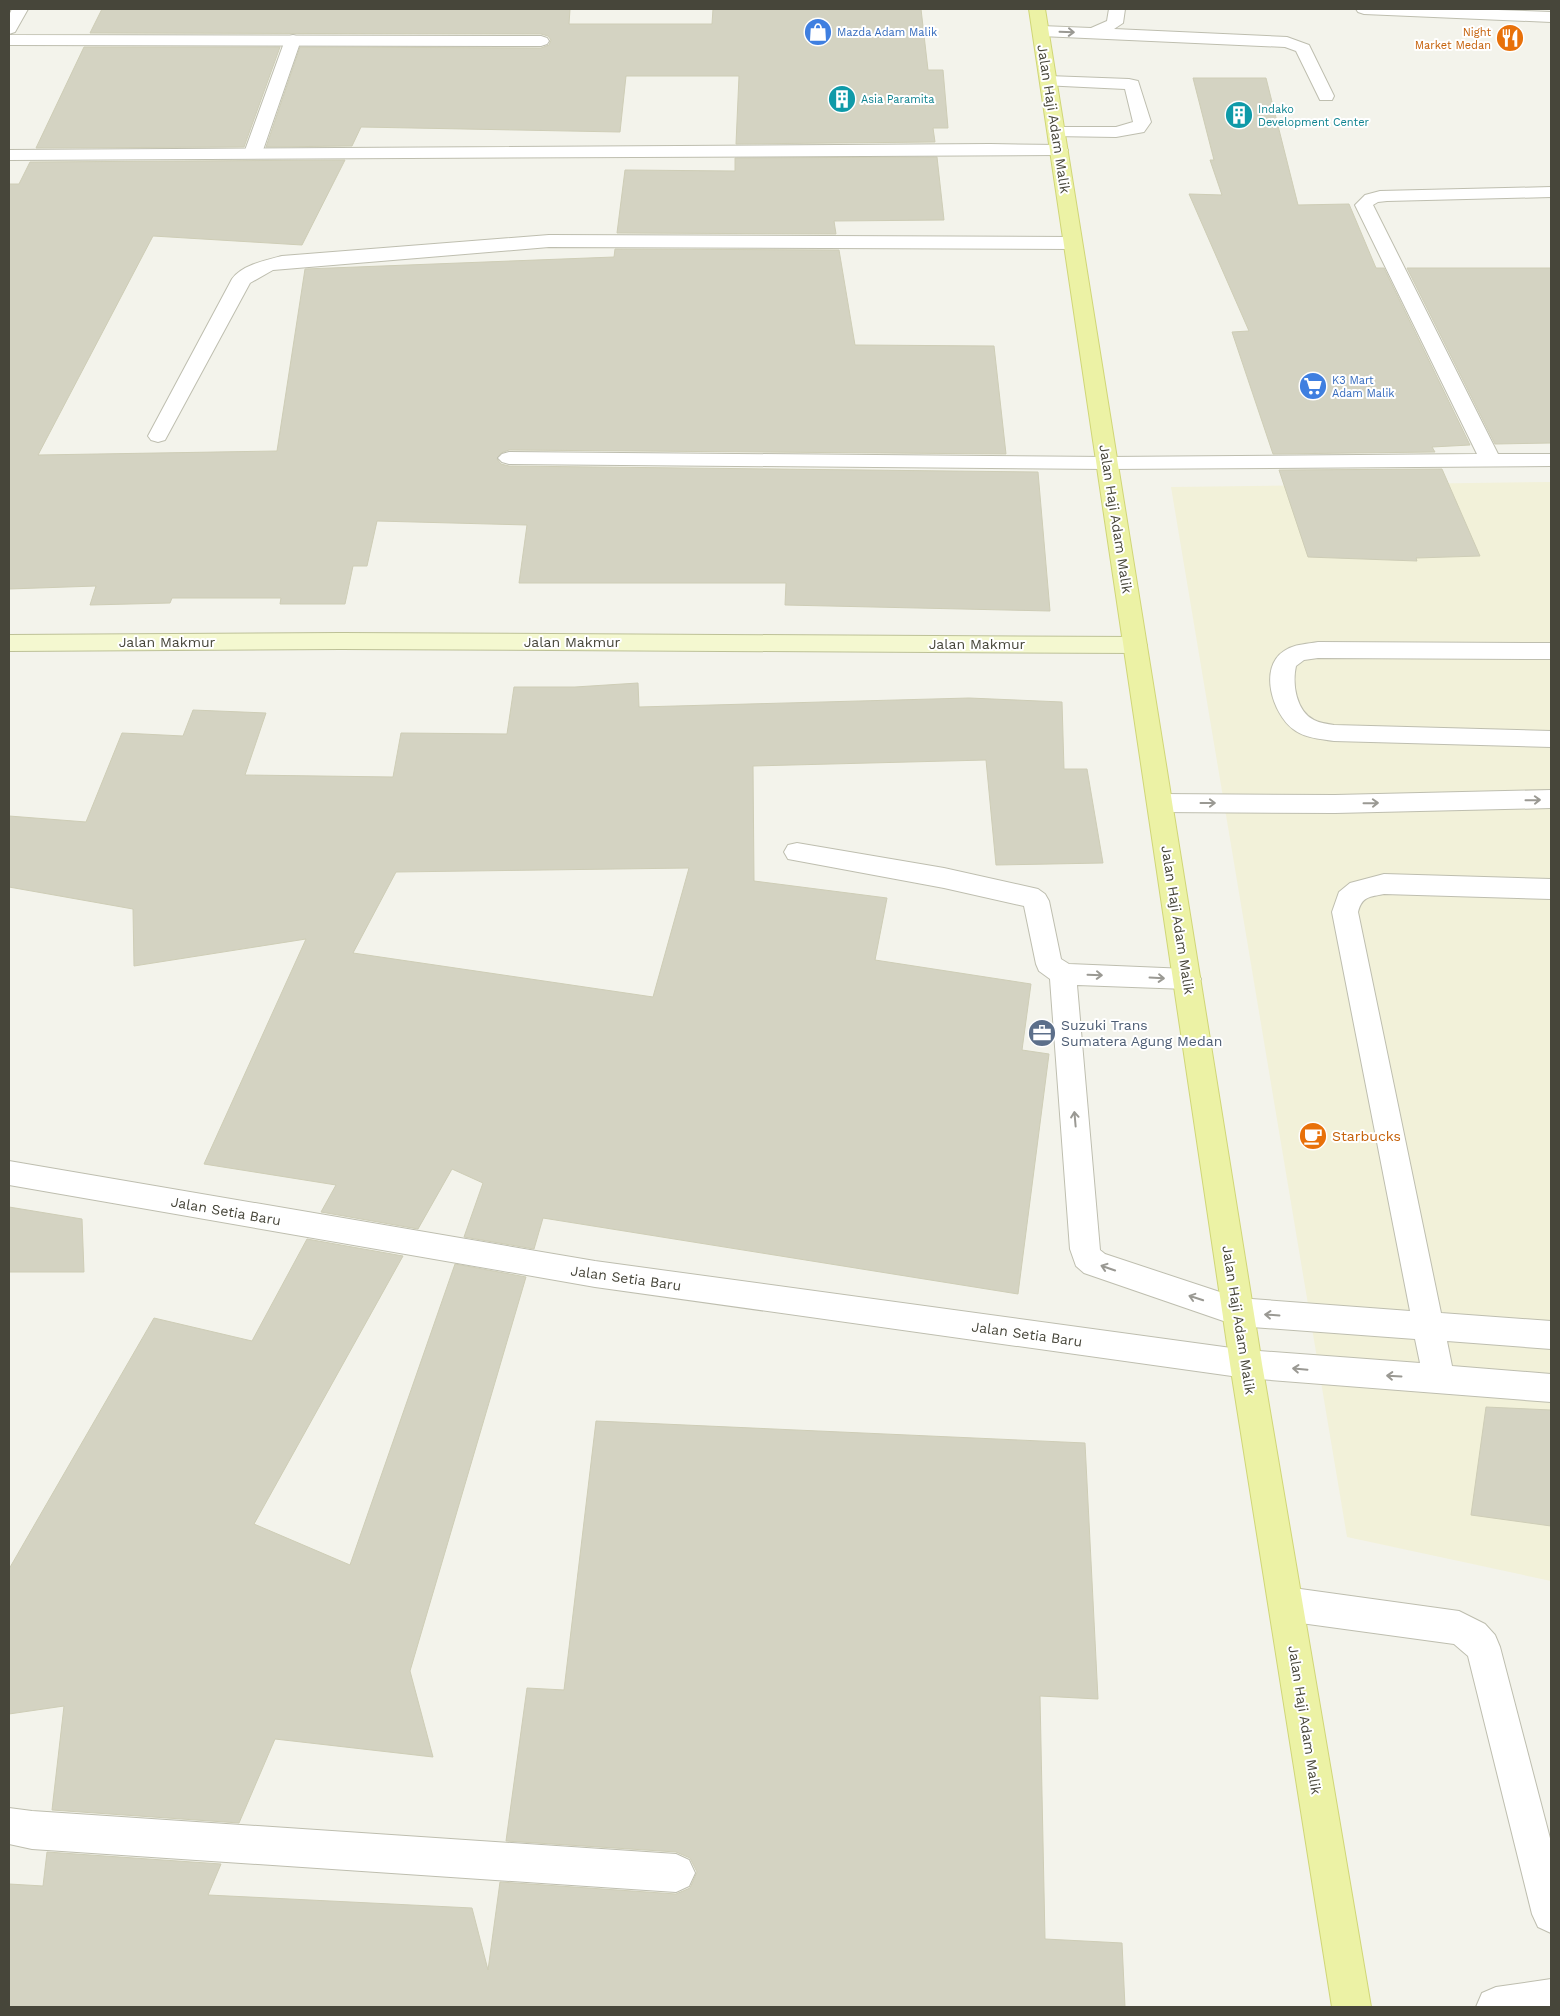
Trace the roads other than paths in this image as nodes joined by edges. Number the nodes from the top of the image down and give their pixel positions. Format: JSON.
{"nodes":[{"id":1,"x":20,"y":9,"type":"edge"},
{"id":2,"x":1037,"y":9,"type":"edge"},
{"id":3,"x":1117,"y":9,"type":"edge"},
{"id":4,"x":1364,"y":9,"type":"edge"},
{"id":5,"x":1551,"y":18,"type":"edge"},
{"id":6,"x":9,"y":29,"type":"edge"},
{"id":7,"x":1041,"y":31,"type":"junction"},
{"id":8,"x":1094,"y":33,"type":"junction"},
{"id":9,"x":9,"y":40,"type":"edge"},
{"id":10,"x":293,"y":40,"type":"junction"},
{"id":11,"x":541,"y":41,"type":"dead end"},
{"id":12,"x":1048,"y":81,"type":"junction"},
{"id":13,"x":1326,"y":96,"type":"dead end"},
{"id":14,"x":1058,"y":141,"type":"junction"},
{"id":15,"x":253,"y":154,"type":"junction"},
{"id":16,"x":9,"y":155,"type":"edge"},
{"id":17,"x":1551,"y":192,"type":"edge"},
{"id":18,"x":1073,"y":243,"type":"junction"},
{"id":19,"x":158,"y":436,"type":"dead end"},
{"id":20,"x":509,"y":458,"type":"dead end"},
{"id":21,"x":1551,"y":460,"type":"edge"},
{"id":22,"x":1491,"y":461,"type":"junction"},
{"id":23,"x":1108,"y":463,"type":"junction"},
{"id":24,"x":9,"y":642,"type":"edge"},
{"id":25,"x":1135,"y":645,"type":"junction"},
{"id":26,"x":1551,"y":651,"type":"edge"},
{"id":27,"x":1551,"y":739,"type":"edge"},
{"id":28,"x":1551,"y":799,"type":"edge"},
{"id":29,"x":1160,"y":803,"type":"junction"},
{"id":30,"x":797,"y":852,"type":"dead end"},
{"id":31,"x":1551,"y":889,"type":"edge"},
{"id":32,"x":1063,"y":974,"type":"junction"},
{"id":33,"x":1187,"y":979,"type":"junction"},
{"id":34,"x":9,"y":1172,"type":"edge"},
{"id":35,"x":1238,"y":1312,"type":"junction"},
{"id":36,"x":1429,"y":1325,"type":"junction"},
{"id":37,"x":1551,"y":1335,"type":"edge"},
{"id":38,"x":1246,"y":1364,"type":"junction"},
{"id":39,"x":1439,"y":1378,"type":"junction"},
{"id":40,"x":1551,"y":1388,"type":"edge"},
{"id":41,"x":1286,"y":1604,"type":"junction"},
{"id":42,"x":9,"y":1826,"type":"edge"},
{"id":43,"x":676,"y":1873,"type":"dead end"},
{"id":44,"x":1551,"y":1914,"type":"edge"},
{"id":45,"x":1551,"y":1998,"type":"edge"},
{"id":46,"x":1352,"y":2007,"type":"edge"},
{"id":47,"x":1496,"y":2007,"type":"edge"}],
"edges":[{"from":1,"to":6,"type":"street"},
{"from":2,"to":7,"type":"main road","name":"Jalan Haji Adam Malik"},
{"from":3,"to":8,"type":"street"},
{"from":4,"to":5,"type":"street"},
{"from":7,"to":8,"type":"street","one_way":true},
{"from":7,"to":12,"type":"main road","name":"Jalan Haji Adam Malik"},
{"from":8,"to":13,"type":"street"},
{"from":9,"to":10,"type":"street"},
{"from":10,"to":11,"type":"street"},
{"from":10,"to":15,"type":"street"},
{"from":12,"to":14,"type":"main road","name":"Jalan Haji Adam Malik"},
{"from":12,"to":14,"type":"street"},
{"from":14,"to":15,"type":"street"},
{"from":14,"to":18,"type":"main road","name":"Jalan Haji Adam Malik"},
{"from":15,"to":16,"type":"street"},
{"from":17,"to":22,"type":"street"},
{"from":18,"to":19,"type":"street"},
{"from":18,"to":23,"type":"main road","name":"Jalan Haji Adam Malik"},
{"from":20,"to":23,"type":"street"},
{"from":21,"to":22,"type":"street"},
{"from":22,"to":23,"type":"street"},
{"from":23,"to":25,"type":"main road","name":"Jalan Haji Adam Malik"},
{"from":24,"to":25,"type":"street","name":"Jalan Makmur"},
{"from":25,"to":29,"type":"main road","name":"Jalan Haji Adam Malik"},
{"from":26,"to":27,"type":"street"},
{"from":29,"to":28,"type":"street","one_way":true},
{"from":29,"to":33,"type":"main road","name":"Jalan Haji Adam Malik"},
{"from":30,"to":32,"type":"street"},
{"from":31,"to":36,"type":"street"},
{"from":32,"to":33,"type":"street","one_way":true},
{"from":35,"to":32,"type":"street","one_way":true},
{"from":33,"to":35,"type":"main road","name":"Jalan Haji Adam Malik"},
{"from":34,"to":38,"type":"street","name":"Jalan Setia Baru"},
{"from":36,"to":35,"type":"street","one_way":true},
{"from":35,"to":38,"type":"main road","name":"Jalan Haji Adam Malik"},
{"from":36,"to":37,"type":"street"},
{"from":36,"to":39,"type":"street"},
{"from":39,"to":38,"type":"street","name":"Jalan Setia Baru","one_way":true},
{"from":38,"to":41,"type":"main road","name":"Jalan Haji Adam Malik"},
{"from":39,"to":40,"type":"street","name":"Jalan Setia Baru"},
{"from":41,"to":44,"type":"street"},
{"from":41,"to":46,"type":"main road","name":"Jalan Haji Adam Malik"},
{"from":42,"to":43,"type":"street"},
{"from":45,"to":47,"type":"street"}]}
